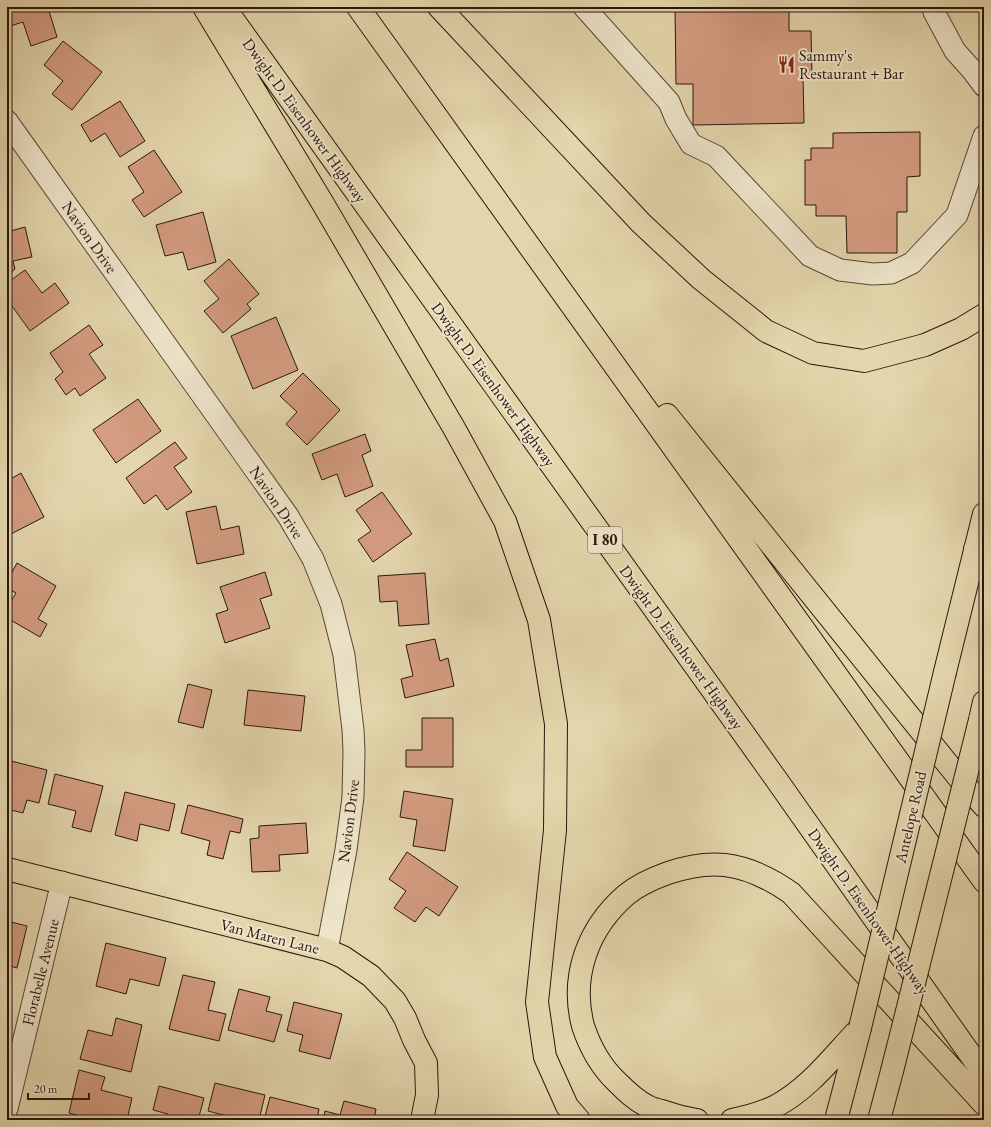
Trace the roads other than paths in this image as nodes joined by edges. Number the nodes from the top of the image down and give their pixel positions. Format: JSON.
{"nodes":[{"id":1,"x":204,"y":7,"type":"edge"},
{"id":2,"x":224,"y":7,"type":"edge"},
{"id":3,"x":358,"y":7,"type":"edge"},
{"id":4,"x":438,"y":7,"type":"edge"},
{"id":5,"x":585,"y":7,"type":"edge"},
{"id":6,"x":933,"y":7,"type":"edge"},
{"id":7,"x":984,"y":86,"type":"edge"},
{"id":8,"x":11,"y":135,"type":"edge"},
{"id":9,"x":984,"y":136,"type":"edge"},
{"id":10,"x":517,"y":229,"type":"junction"},
{"id":11,"x":984,"y":314,"type":"edge"},
{"id":12,"x":984,"y":514,"type":"edge"},
{"id":13,"x":980,"y":544,"type":"edge"},
{"id":14,"x":983,"y":712,"type":"edge"},
{"id":15,"x":984,"y":806,"type":"edge"},
{"id":16,"x":7,"y":869,"type":"edge"},
{"id":17,"x":984,"y":881,"type":"edge"},
{"id":18,"x":62,"y":882,"type":"junction"},
{"id":19,"x":327,"y":950,"type":"junction"},
{"id":20,"x":860,"y":1028,"type":"junction"},
{"id":21,"x":984,"y":1074,"type":"edge"},
{"id":22,"x":984,"y":1104,"type":"edge"},
{"id":23,"x":7,"y":1109,"type":"edge"},
{"id":24,"x":656,"y":1113,"type":"edge"},
{"id":25,"x":422,"y":1120,"type":"edge"},
{"id":26,"x":579,"y":1120,"type":"edge"},
{"id":27,"x":697,"y":1120,"type":"edge"},
{"id":28,"x":732,"y":1120,"type":"edge"},
{"id":29,"x":836,"y":1120,"type":"edge"},
{"id":30,"x":879,"y":1120,"type":"edge"}],
"edges":[{"from":1,"to":26,"type":"main road"},
{"from":2,"to":21,"type":"main road","name":"Dwight D. Eisenhower Highway","number":"I 80"},
{"from":3,"to":10,"type":"main road"},
{"from":4,"to":11,"type":"main road"},
{"from":5,"to":9,"type":"street"},
{"from":6,"to":7,"type":"street"},
{"from":8,"to":19,"type":"street","name":"Navion Drive"},
{"from":10,"to":15,"type":"main road"},
{"from":10,"to":17,"type":"main road"},
{"from":12,"to":13,"type":"main road","name":"Antelope Road"},
{"from":13,"to":20,"type":"main road","name":"Antelope Road","bridge":true},
{"from":14,"to":30,"type":"main road","bridge":true},
{"from":16,"to":18,"type":"main road","name":"Van Maren Lane"},
{"from":18,"to":19,"type":"main road","name":"Van Maren Lane"},
{"from":18,"to":23,"type":"street","name":"Florabelle Avenue"},
{"from":19,"to":25,"type":"main road","name":"Van Maren Lane"},
{"from":20,"to":28,"type":"main road"},
{"from":20,"to":29,"type":"main road","name":"Antelope Road"},
{"from":22,"to":24,"type":"main road"},
{"from":24,"to":27,"type":"main road"}]}
